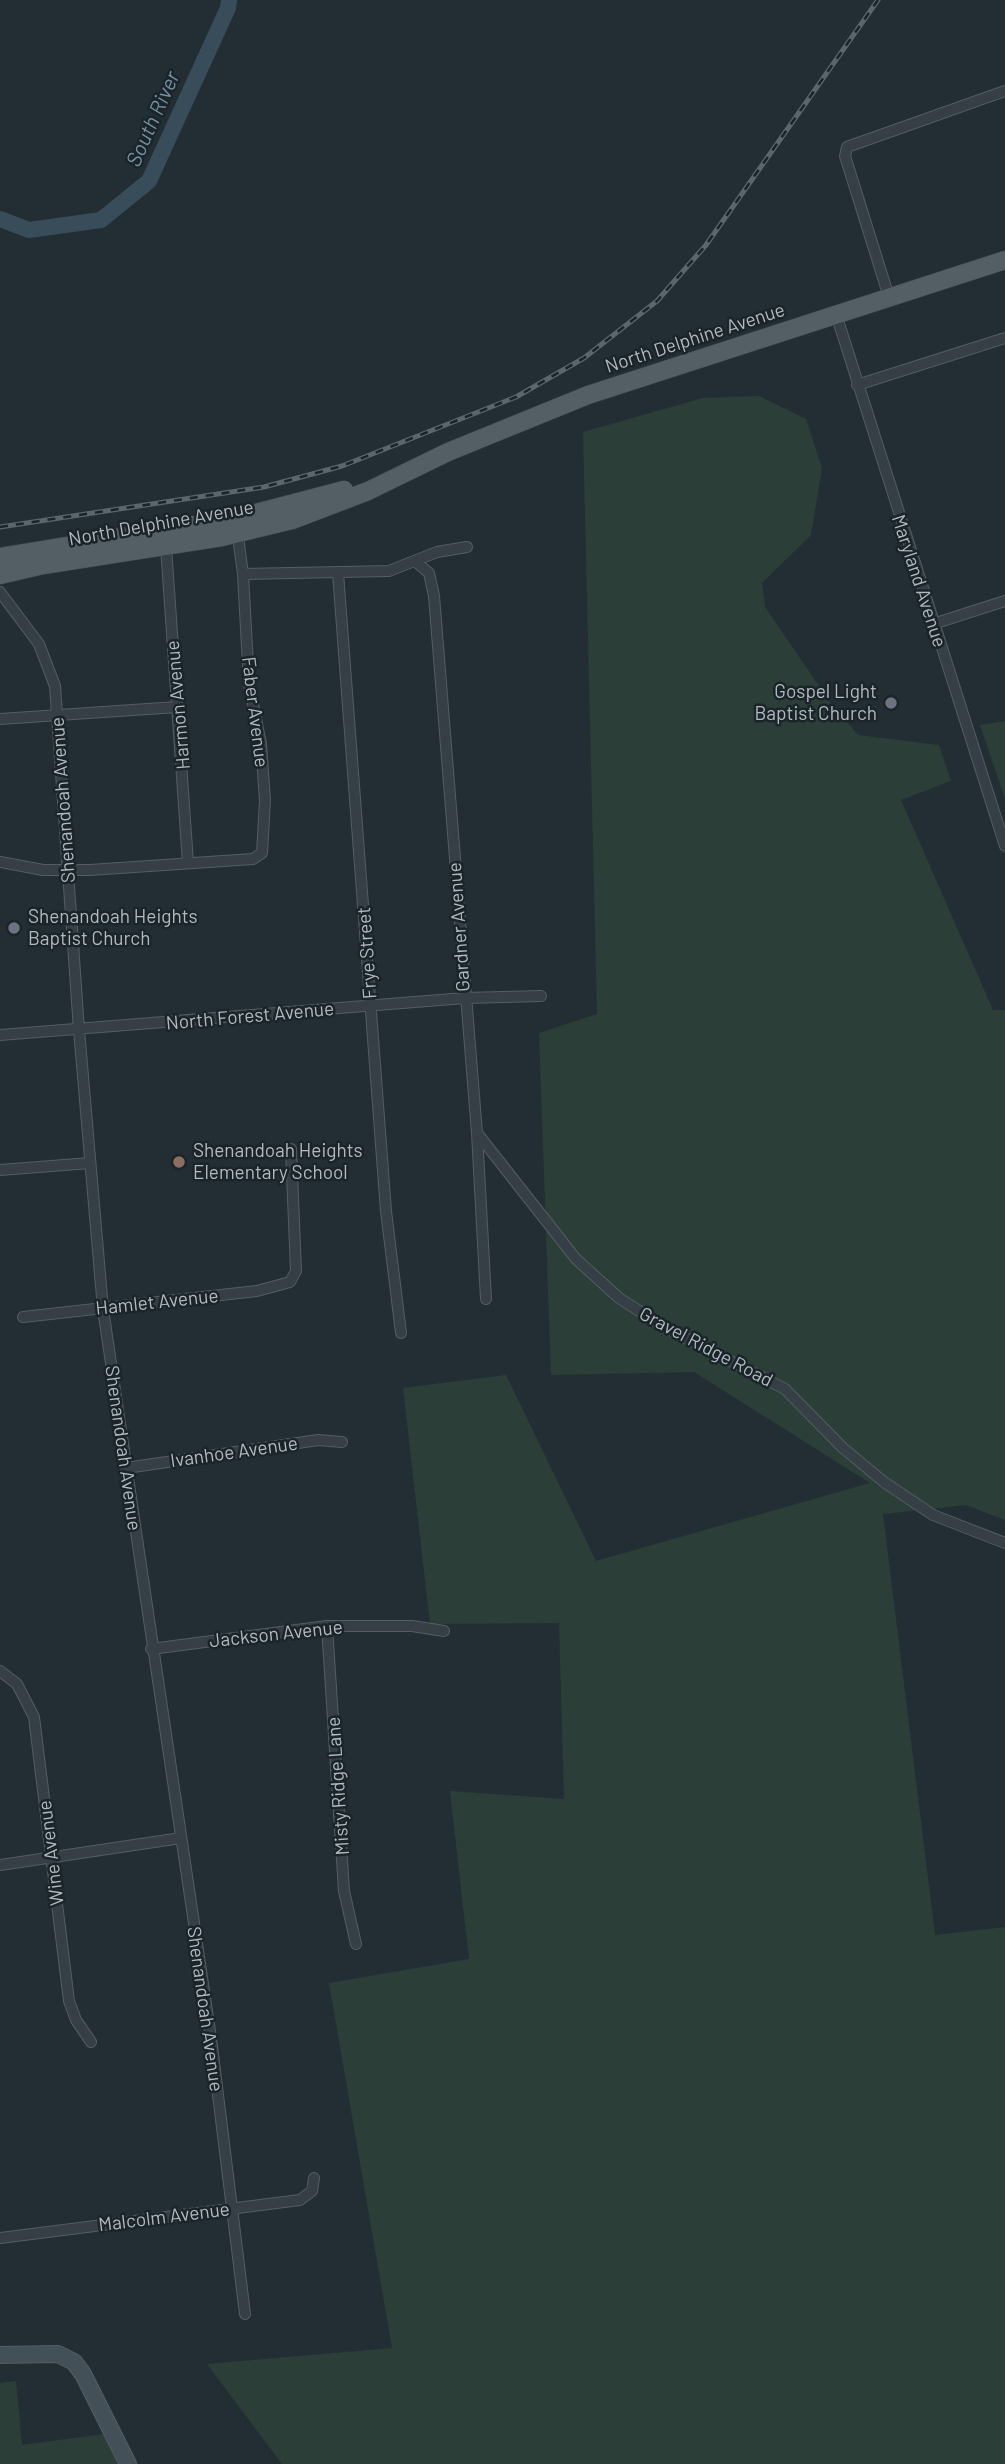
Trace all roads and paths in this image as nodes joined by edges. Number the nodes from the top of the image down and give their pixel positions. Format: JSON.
{"nodes":[{"id":1,"x":1005,"y":91,"type":"edge"},
{"id":2,"x":1005,"y":260,"type":"edge"},
{"id":3,"x":889,"y":297,"type":"junction"},
{"id":4,"x":836,"y":314,"type":"junction"},
{"id":5,"x":1005,"y":338,"type":"edge"},
{"id":6,"x":858,"y":385,"type":"junction"},
{"id":7,"x":237,"y":526,"type":"junction"},
{"id":8,"x":166,"y":547,"type":"junction"},
{"id":9,"x":467,"y":547,"type":"dead end"},
{"id":10,"x":0,"y":558,"type":"edge"},
{"id":11,"x":416,"y":562,"type":"junction"},
{"id":12,"x":338,"y":573,"type":"junction"},
{"id":13,"x":243,"y":574,"type":"junction"},
{"id":14,"x":0,"y":575,"type":"edge"},
{"id":15,"x":0,"y":592,"type":"edge"},
{"id":16,"x":1005,"y":601,"type":"edge"},
{"id":17,"x":933,"y":624,"type":"junction"},
{"id":18,"x":177,"y":707,"type":"junction"},
{"id":19,"x":57,"y":715,"type":"junction"},
{"id":20,"x":0,"y":719,"type":"edge"},
{"id":21,"x":1005,"y":846,"type":"edge"},
{"id":22,"x":0,"y":862,"type":"edge"},
{"id":23,"x":188,"y":863,"type":"junction"},
{"id":24,"x":68,"y":870,"type":"junction"},
{"id":25,"x":541,"y":996,"type":"dead end"},
{"id":26,"x":465,"y":998,"type":"junction"},
{"id":27,"x":372,"y":1006,"type":"junction"},
{"id":28,"x":79,"y":1030,"type":"junction"},
{"id":29,"x":0,"y":1035,"type":"edge"},
{"id":30,"x":477,"y":1133,"type":"junction"},
{"id":31,"x":291,"y":1149,"type":"dead end"},
{"id":32,"x":90,"y":1163,"type":"junction"},
{"id":33,"x":0,"y":1170,"type":"edge"},
{"id":34,"x":486,"y":1299,"type":"dead end"},
{"id":35,"x":103,"y":1309,"type":"junction"},
{"id":36,"x":23,"y":1317,"type":"dead end"},
{"id":37,"x":401,"y":1333,"type":"dead end"},
{"id":38,"x":342,"y":1442,"type":"dead end"},
{"id":39,"x":126,"y":1468,"type":"junction"},
{"id":40,"x":1005,"y":1543,"type":"edge"},
{"id":41,"x":327,"y":1626,"type":"junction"},
{"id":42,"x":444,"y":1631,"type":"dead end"},
{"id":43,"x":151,"y":1650,"type":"junction"},
{"id":44,"x":0,"y":1671,"type":"edge"},
{"id":45,"x":181,"y":1838,"type":"junction"},
{"id":46,"x":52,"y":1858,"type":"junction"},
{"id":47,"x":0,"y":1865,"type":"edge"},
{"id":48,"x":356,"y":1944,"type":"dead end"},
{"id":49,"x":90,"y":2042,"type":"dead end"},
{"id":50,"x":314,"y":2178,"type":"dead end"},
{"id":51,"x":230,"y":2208,"type":"junction"},
{"id":52,"x":0,"y":2238,"type":"edge"},
{"id":53,"x":245,"y":2315,"type":"dead end"},
{"id":54,"x":0,"y":2356,"type":"edge"},
{"id":55,"x":128,"y":2464,"type":"edge"}],
"edges":[{"from":1,"to":3,"type":"street"},
{"from":2,"to":3,"type":"main road","name":"North Delphine Avenue"},
{"from":3,"to":4,"type":"main road","name":"North Delphine Avenue"},
{"from":4,"to":6,"type":"street","name":"Maryland Avenue"},
{"from":4,"to":7,"type":"main road","name":"North Delphine Avenue"},
{"from":5,"to":6,"type":"street"},
{"from":6,"to":17,"type":"street","name":"Maryland Avenue"},
{"from":7,"to":8,"type":"main road","name":"North Delphine Avenue"},
{"from":7,"to":10,"type":"main road","name":"North Delphine Avenue"},
{"from":7,"to":13,"type":"street","name":"Faber Avenue"},
{"from":8,"to":14,"type":"main road","name":"North Delphine Avenue"},
{"from":8,"to":18,"type":"street","name":"Harmon Avenue"},
{"from":9,"to":11,"type":"street"},
{"from":11,"to":12,"type":"street"},
{"from":11,"to":26,"type":"street","name":"Gardner Avenue"},
{"from":12,"to":13,"type":"street"},
{"from":12,"to":27,"type":"street","name":"Frye Street"},
{"from":13,"to":23,"type":"street","name":"Faber Avenue"},
{"from":15,"to":19,"type":"street","name":"Shenandoah Avenue"},
{"from":16,"to":17,"type":"street"},
{"from":17,"to":21,"type":"street","name":"Maryland Avenue"},
{"from":18,"to":19,"type":"street"},
{"from":18,"to":23,"type":"street","name":"Harmon Avenue"},
{"from":19,"to":20,"type":"street"},
{"from":19,"to":24,"type":"street","name":"Shenandoah Avenue"},
{"from":22,"to":24,"type":"street"},
{"from":23,"to":24,"type":"street"},
{"from":24,"to":28,"type":"street","name":"Shenandoah Avenue"},
{"from":25,"to":26,"type":"street","name":"North Forest Avenue"},
{"from":26,"to":27,"type":"street","name":"North Forest Avenue"},
{"from":26,"to":30,"type":"street","name":"Gardner Avenue"},
{"from":27,"to":28,"type":"street","name":"North Forest Avenue"},
{"from":27,"to":37,"type":"street","name":"Frye Street"},
{"from":28,"to":29,"type":"street","name":"North Forest Avenue"},
{"from":28,"to":32,"type":"street","name":"Shenandoah Avenue"},
{"from":30,"to":34,"type":"street","name":"Gardner Avenue"},
{"from":30,"to":40,"type":"street","name":"Gravel Ridge Road"},
{"from":31,"to":35,"type":"street","name":"Hamlet Avenue"},
{"from":32,"to":33,"type":"street"},
{"from":32,"to":35,"type":"street","name":"Shenandoah Avenue"},
{"from":35,"to":36,"type":"street","name":"Hamlet Avenue"},
{"from":35,"to":39,"type":"street","name":"Shenandoah Avenue"},
{"from":38,"to":39,"type":"street","name":"Ivanhoe Avenue"},
{"from":39,"to":43,"type":"street","name":"Shenandoah Avenue"},
{"from":41,"to":42,"type":"street","name":"Jackson Avenue"},
{"from":41,"to":43,"type":"street","name":"Jackson Avenue"},
{"from":41,"to":48,"type":"street","name":"Misty Ridge Lane"},
{"from":43,"to":45,"type":"street","name":"Shenandoah Avenue"},
{"from":44,"to":46,"type":"street","name":"Wine Avenue"},
{"from":45,"to":46,"type":"street"},
{"from":45,"to":51,"type":"street","name":"Shenandoah Avenue"},
{"from":46,"to":47,"type":"street"},
{"from":46,"to":49,"type":"street","name":"Wine Avenue"},
{"from":50,"to":51,"type":"street","name":"Malcolm Avenue"},
{"from":51,"to":52,"type":"street","name":"Malcolm Avenue"},
{"from":51,"to":53,"type":"street","name":"Shenandoah Avenue"},
{"from":54,"to":55,"type":"street"}]}
